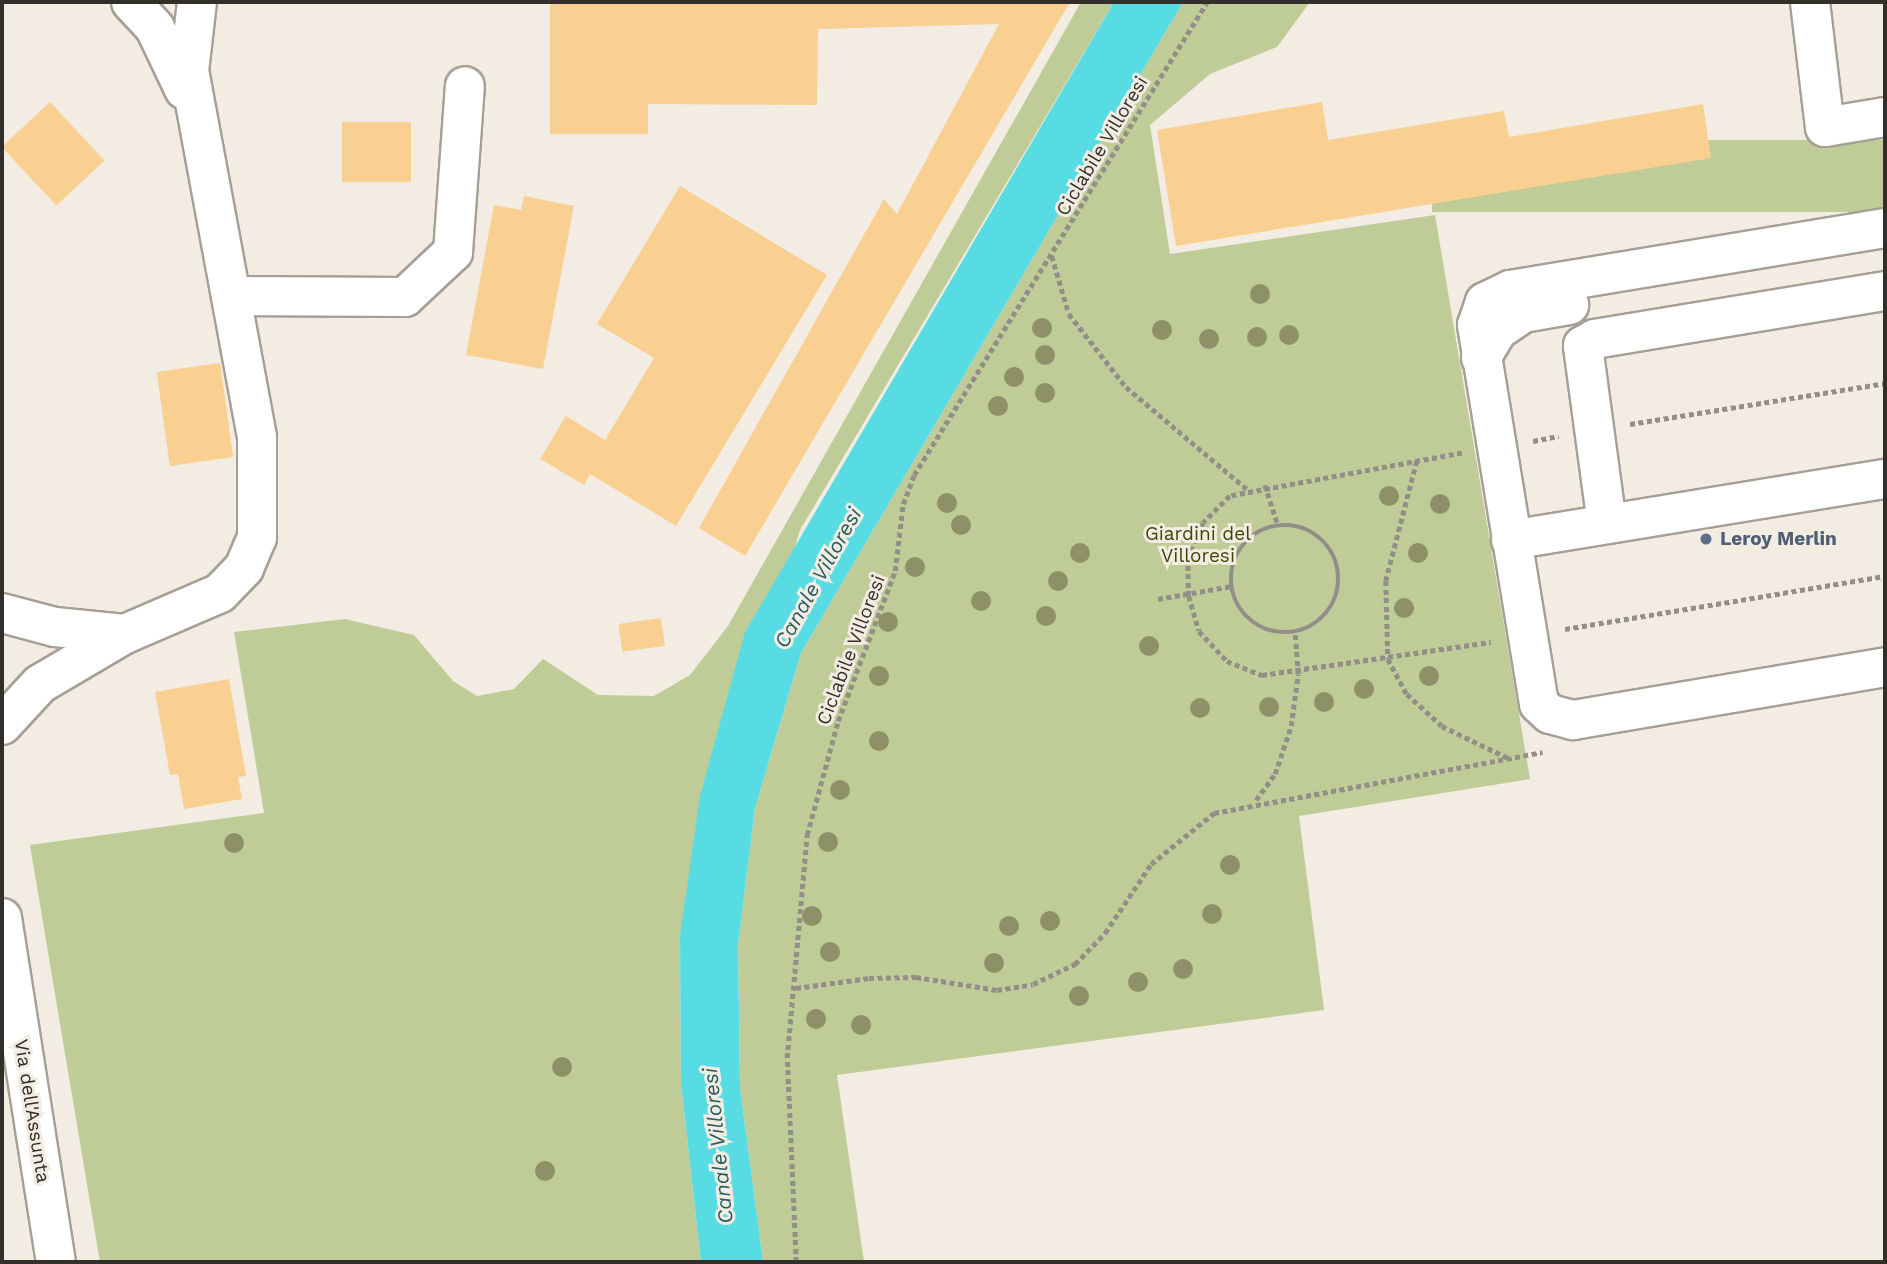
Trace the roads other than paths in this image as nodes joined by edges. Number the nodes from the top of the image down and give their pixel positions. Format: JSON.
{"nodes":[{"id":1,"x":131,"y":2,"type":"edge"},
{"id":2,"x":197,"y":2,"type":"edge"},
{"id":3,"x":1810,"y":2,"type":"edge"},
{"id":4,"x":465,"y":86,"type":"dead end"},
{"id":5,"x":1885,"y":117,"type":"edge"},
{"id":6,"x":198,"y":128,"type":"junction"},
{"id":7,"x":1885,"y":228,"type":"edge"},
{"id":8,"x":1885,"y":255,"type":"edge"},
{"id":9,"x":1885,"y":290,"type":"edge"},
{"id":10,"x":235,"y":296,"type":"junction"},
{"id":11,"x":1481,"y":358,"type":"junction"},
{"id":12,"x":1885,"y":479,"type":"edge"},
{"id":13,"x":1607,"y":524,"type":"junction"},
{"id":14,"x":1511,"y":540,"type":"junction"},
{"id":15,"x":6,"y":617,"type":"edge"},
{"id":16,"x":125,"y":634,"type":"junction"},
{"id":17,"x":1885,"y":667,"type":"edge"},
{"id":18,"x":2,"y":682,"type":"edge"},
{"id":19,"x":40,"y":684,"type":"junction"},
{"id":20,"x":2,"y":725,"type":"edge"},
{"id":21,"x":2,"y":919,"type":"edge"},
{"id":22,"x":56,"y":1262,"type":"edge"}],
"edges":[{"from":1,"to":6,"type":"main road"},
{"from":2,"to":6,"type":"main road"},
{"from":3,"to":5,"type":"main road"},
{"from":4,"to":10,"type":"main road"},
{"from":6,"to":10,"type":"main road"},
{"from":7,"to":11,"type":"main road"},
{"from":8,"to":11,"type":"main road"},
{"from":9,"to":13,"type":"main road"},
{"from":10,"to":16,"type":"main road"},
{"from":11,"to":14,"type":"main road"},
{"from":12,"to":13,"type":"main road"},
{"from":13,"to":14,"type":"main road"},
{"from":14,"to":17,"type":"main road"},
{"from":15,"to":16,"type":"main road"},
{"from":16,"to":19,"type":"main road"},
{"from":18,"to":19,"type":"main road"},
{"from":19,"to":20,"type":"main road"},
{"from":21,"to":22,"type":"main road","name":"Via dell'Assunta"}]}
